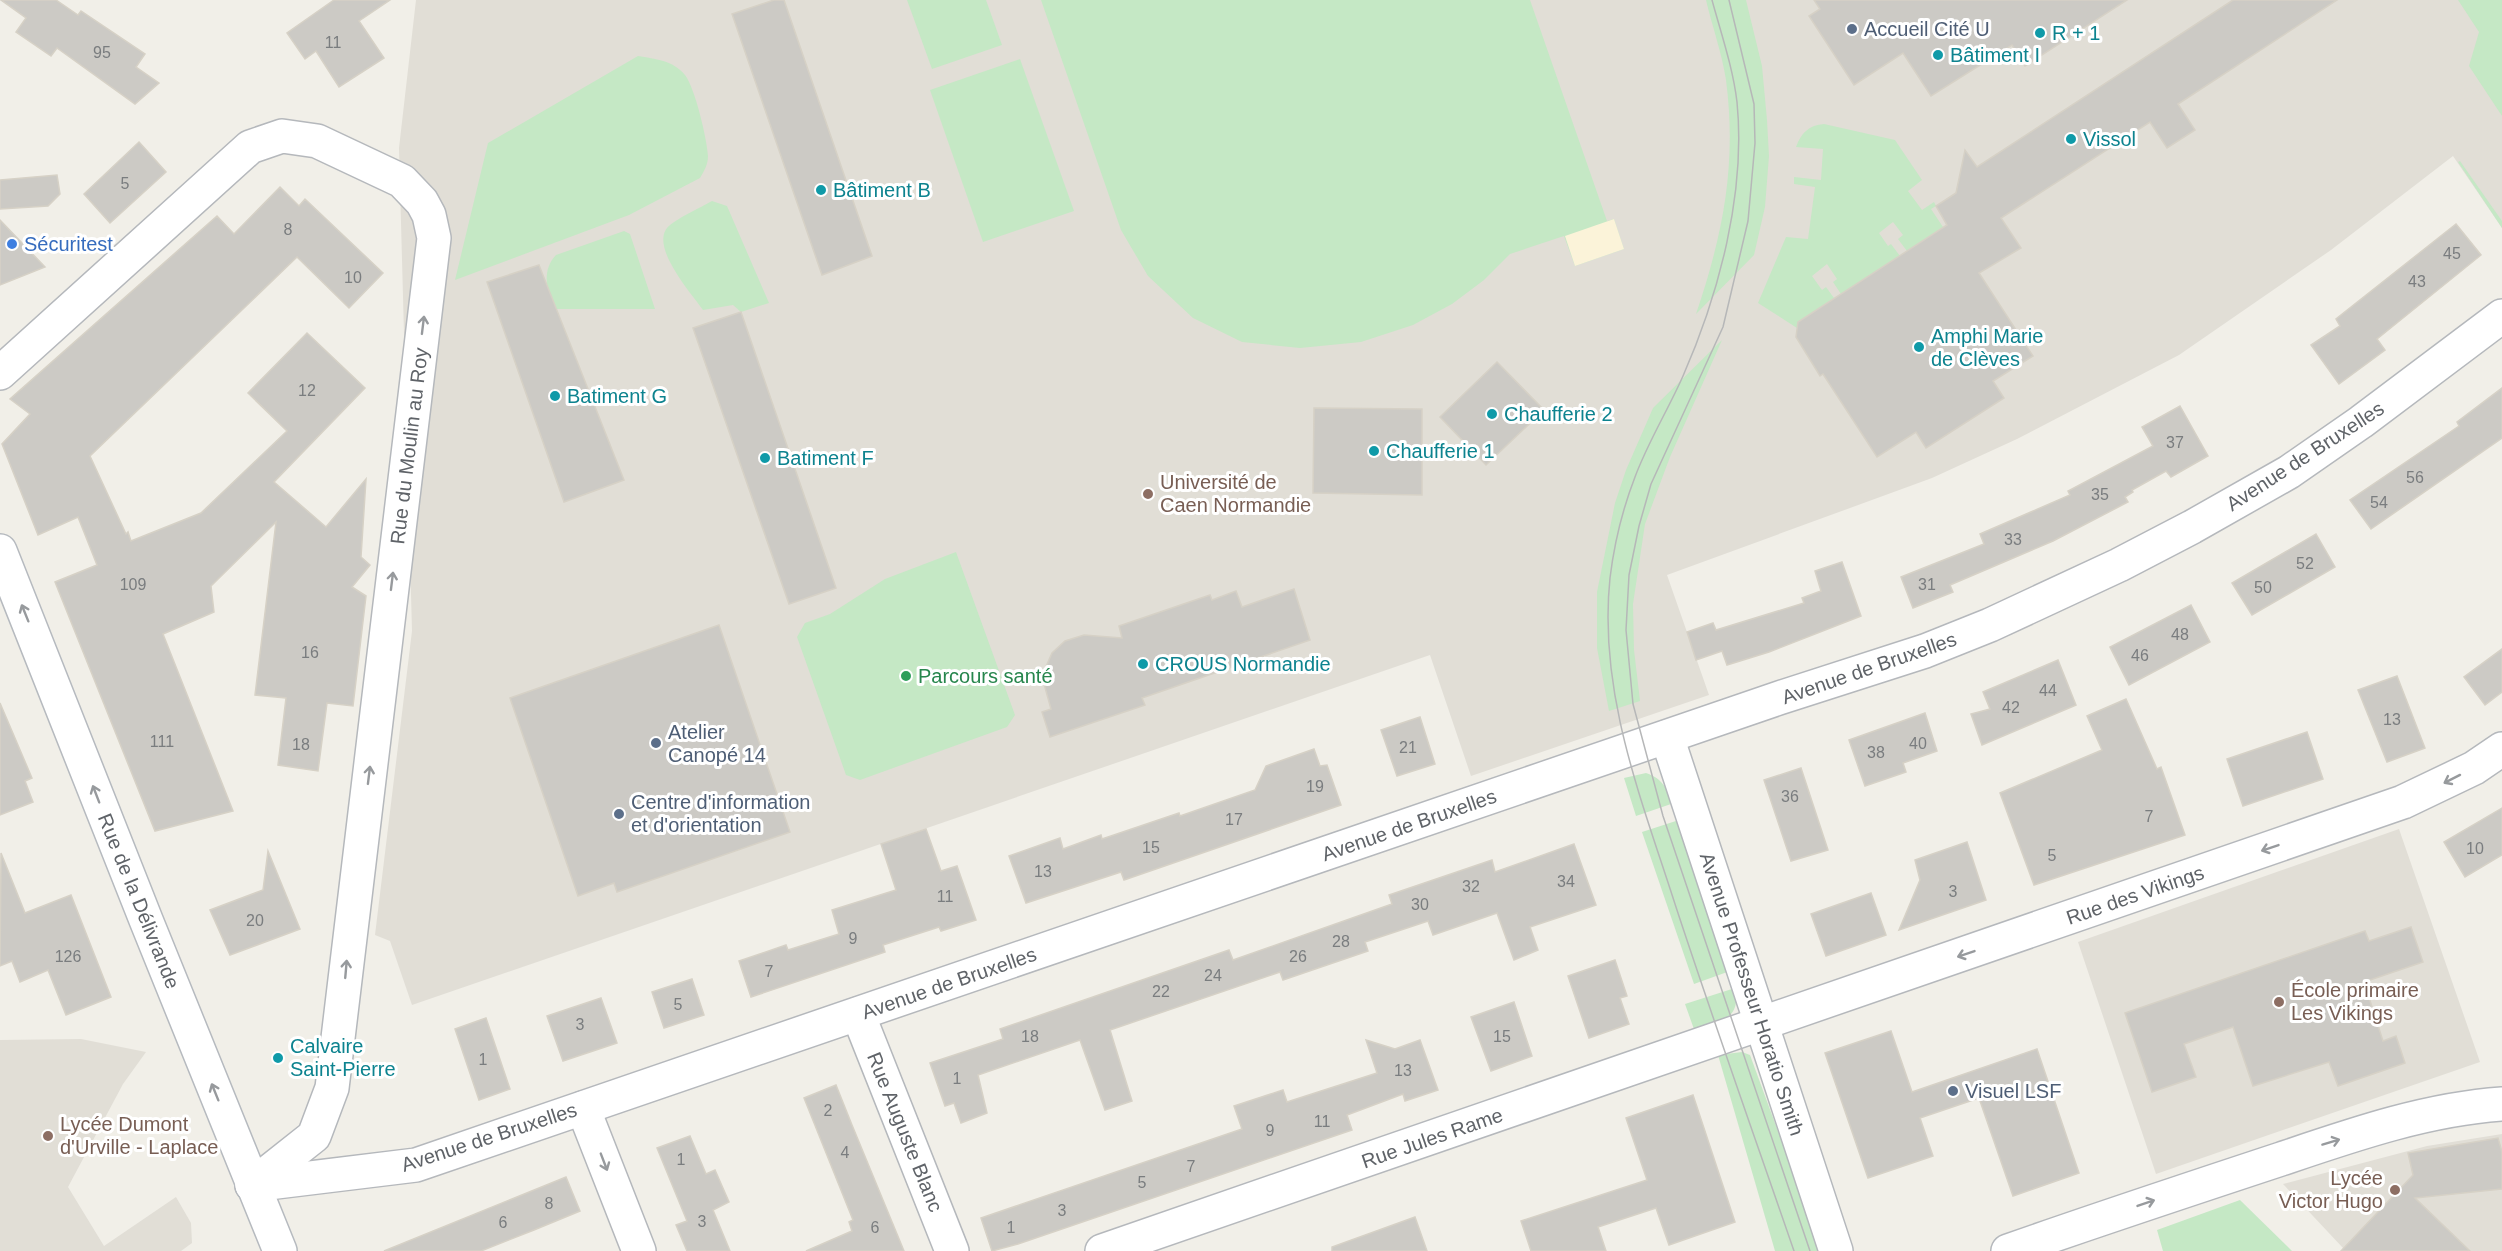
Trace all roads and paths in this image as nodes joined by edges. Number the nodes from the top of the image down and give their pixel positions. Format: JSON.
{"nodes":[{"id":1,"x":2502,"y":315,"type":"edge"},
{"id":2,"x":0,"y":373,"type":"edge"},
{"id":3,"x":0,"y":551,"type":"edge"},
{"id":4,"x":1667,"y":738,"type":"junction"},
{"id":5,"x":2502,"y":749,"type":"edge"},
{"id":6,"x":858,"y":1014,"type":"junction"},
{"id":7,"x":1762,"y":1025,"type":"junction"},
{"id":8,"x":2502,"y":1104,"type":"edge"},
{"id":9,"x":583,"y":1108,"type":"junction"},
{"id":10,"x":252,"y":1185,"type":"junction"},
{"id":11,"x":280,"y":1251,"type":"edge"},
{"id":12,"x":639,"y":1251,"type":"edge"},
{"id":13,"x":952,"y":1251,"type":"edge"},
{"id":14,"x":1102,"y":1251,"type":"edge"},
{"id":15,"x":1836,"y":1251,"type":"edge"},
{"id":16,"x":2008,"y":1251,"type":"edge"}],
"edges":[{"from":1,"to":4,"type":"street","name":"Avenue de Bruxelles"},
{"from":10,"to":2,"type":"street","name":"Rue du Moulin au Roy","one_way":true},
{"from":10,"to":3,"type":"street","name":"Rue de la Délivrande","one_way":true},
{"from":4,"to":6,"type":"street","name":"Avenue de Bruxelles"},
{"from":4,"to":7,"type":"street","name":"Avenue Professeur Horatio Smith"},
{"from":5,"to":7,"type":"street","name":"Rue des Vikings","one_way":true},
{"from":6,"to":9,"type":"street","name":"Avenue de Bruxelles"},
{"from":6,"to":13,"type":"street","name":"Rue Auguste Blanc"},
{"from":7,"to":14,"type":"street","name":"Rue Jules Rame"},
{"from":7,"to":15,"type":"street","name":"Avenue Professeur Horatio Smith"},
{"from":16,"to":8,"type":"street","one_way":true},
{"from":9,"to":10,"type":"street","name":"Avenue de Bruxelles"},
{"from":9,"to":12,"type":"street","one_way":true},
{"from":10,"to":11,"type":"street","name":"Rue de la Délivrande"}]}
